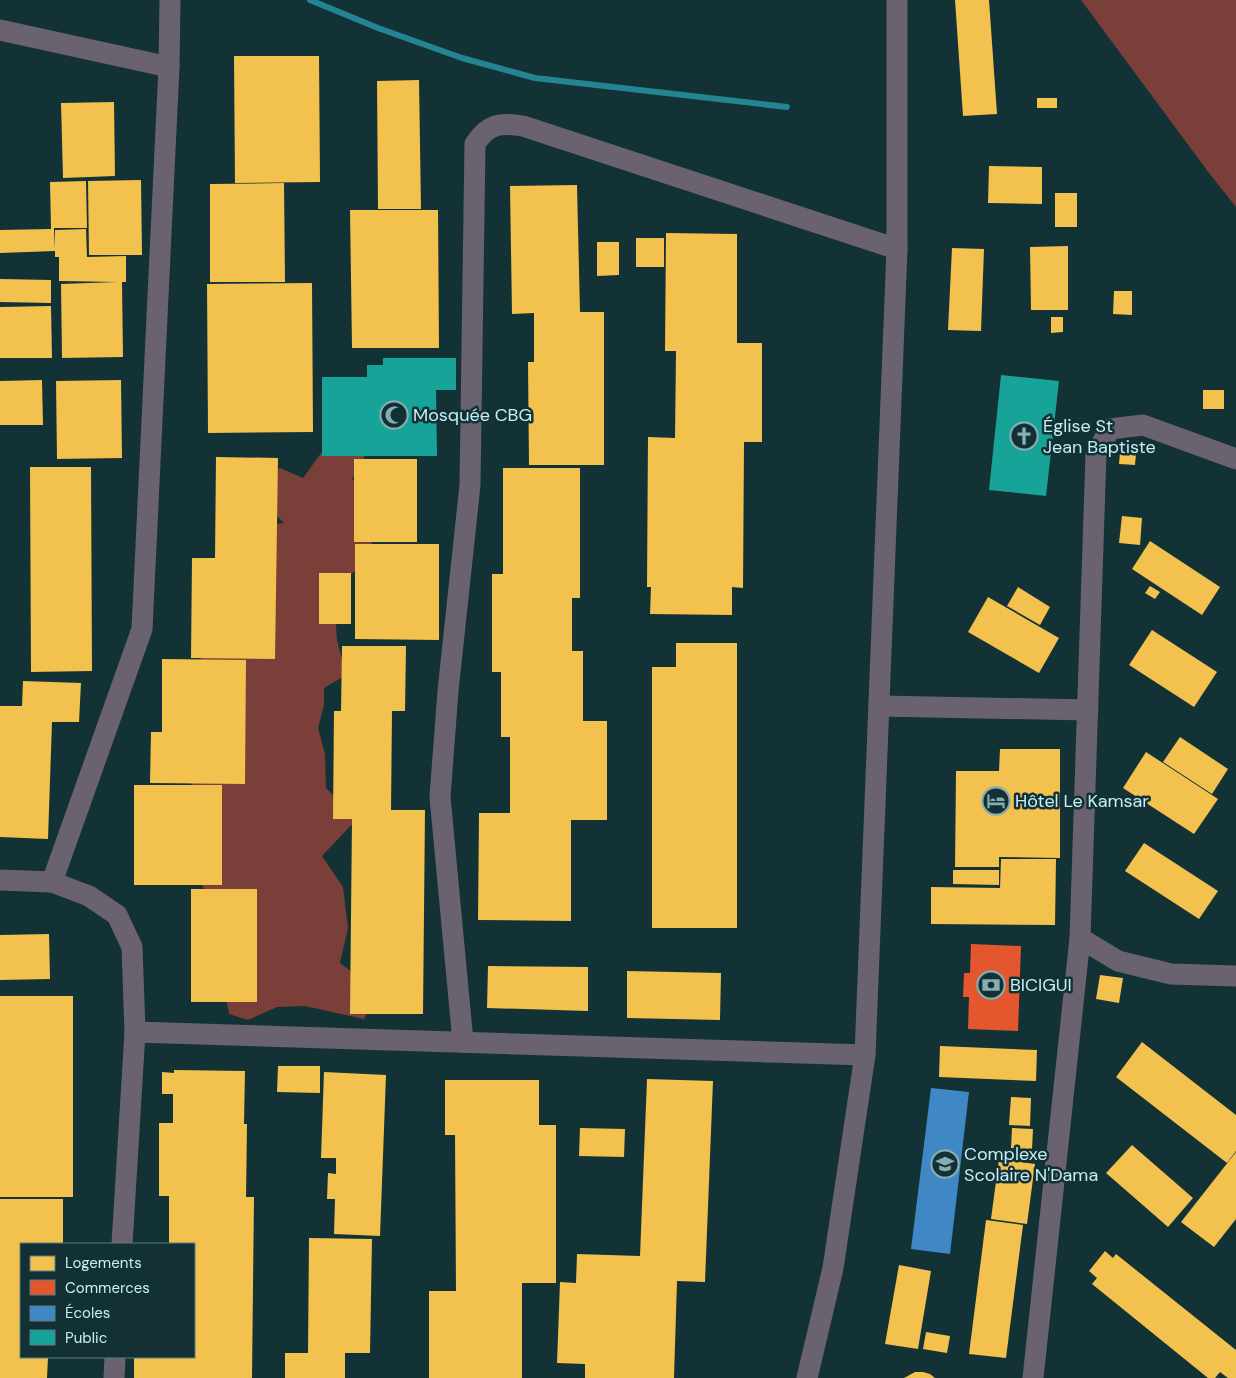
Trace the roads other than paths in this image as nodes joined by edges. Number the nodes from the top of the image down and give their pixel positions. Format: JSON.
{"nodes":[{"id":1,"x":170,"y":0,"type":"edge"},
{"id":2,"x":897,"y":0,"type":"edge"},
{"id":3,"x":0,"y":30,"type":"edge"},
{"id":4,"x":169,"y":58,"type":"junction"},
{"id":5,"x":897,"y":249,"type":"junction"},
{"id":6,"x":1236,"y":459,"type":"edge"},
{"id":7,"x":879,"y":706,"type":"junction"},
{"id":8,"x":1088,"y":710,"type":"junction"},
{"id":9,"x":0,"y":880,"type":"edge"},
{"id":10,"x":52,"y":882,"type":"junction"},
{"id":11,"x":1080,"y":938,"type":"junction"},
{"id":12,"x":1236,"y":976,"type":"edge"},
{"id":13,"x":135,"y":1032,"type":"junction"},
{"id":14,"x":464,"y":1042,"type":"junction"},
{"id":15,"x":865,"y":1055,"type":"junction"},
{"id":16,"x":122,"y":1243,"type":"edge"},
{"id":17,"x":115,"y":1358,"type":"edge"},
{"id":18,"x":114,"y":1378,"type":"edge"},
{"id":19,"x":807,"y":1378,"type":"edge"},
{"id":20,"x":1033,"y":1378,"type":"edge"}],
"edges":[{"from":1,"to":4,"type":"street"},
{"from":2,"to":5,"type":"street"},
{"from":3,"to":4,"type":"street"},
{"from":4,"to":10,"type":"street"},
{"from":5,"to":7,"type":"street"},
{"from":5,"to":14,"type":"street"},
{"from":6,"to":8,"type":"street"},
{"from":7,"to":8,"type":"street"},
{"from":7,"to":15,"type":"street"},
{"from":8,"to":11,"type":"street"},
{"from":9,"to":10,"type":"street"},
{"from":10,"to":13,"type":"street"},
{"from":11,"to":12,"type":"street"},
{"from":11,"to":20,"type":"street"},
{"from":13,"to":14,"type":"street"},
{"from":13,"to":16,"type":"street"},
{"from":14,"to":15,"type":"street"},
{"from":15,"to":19,"type":"street"},
{"from":17,"to":18,"type":"street"}]}
